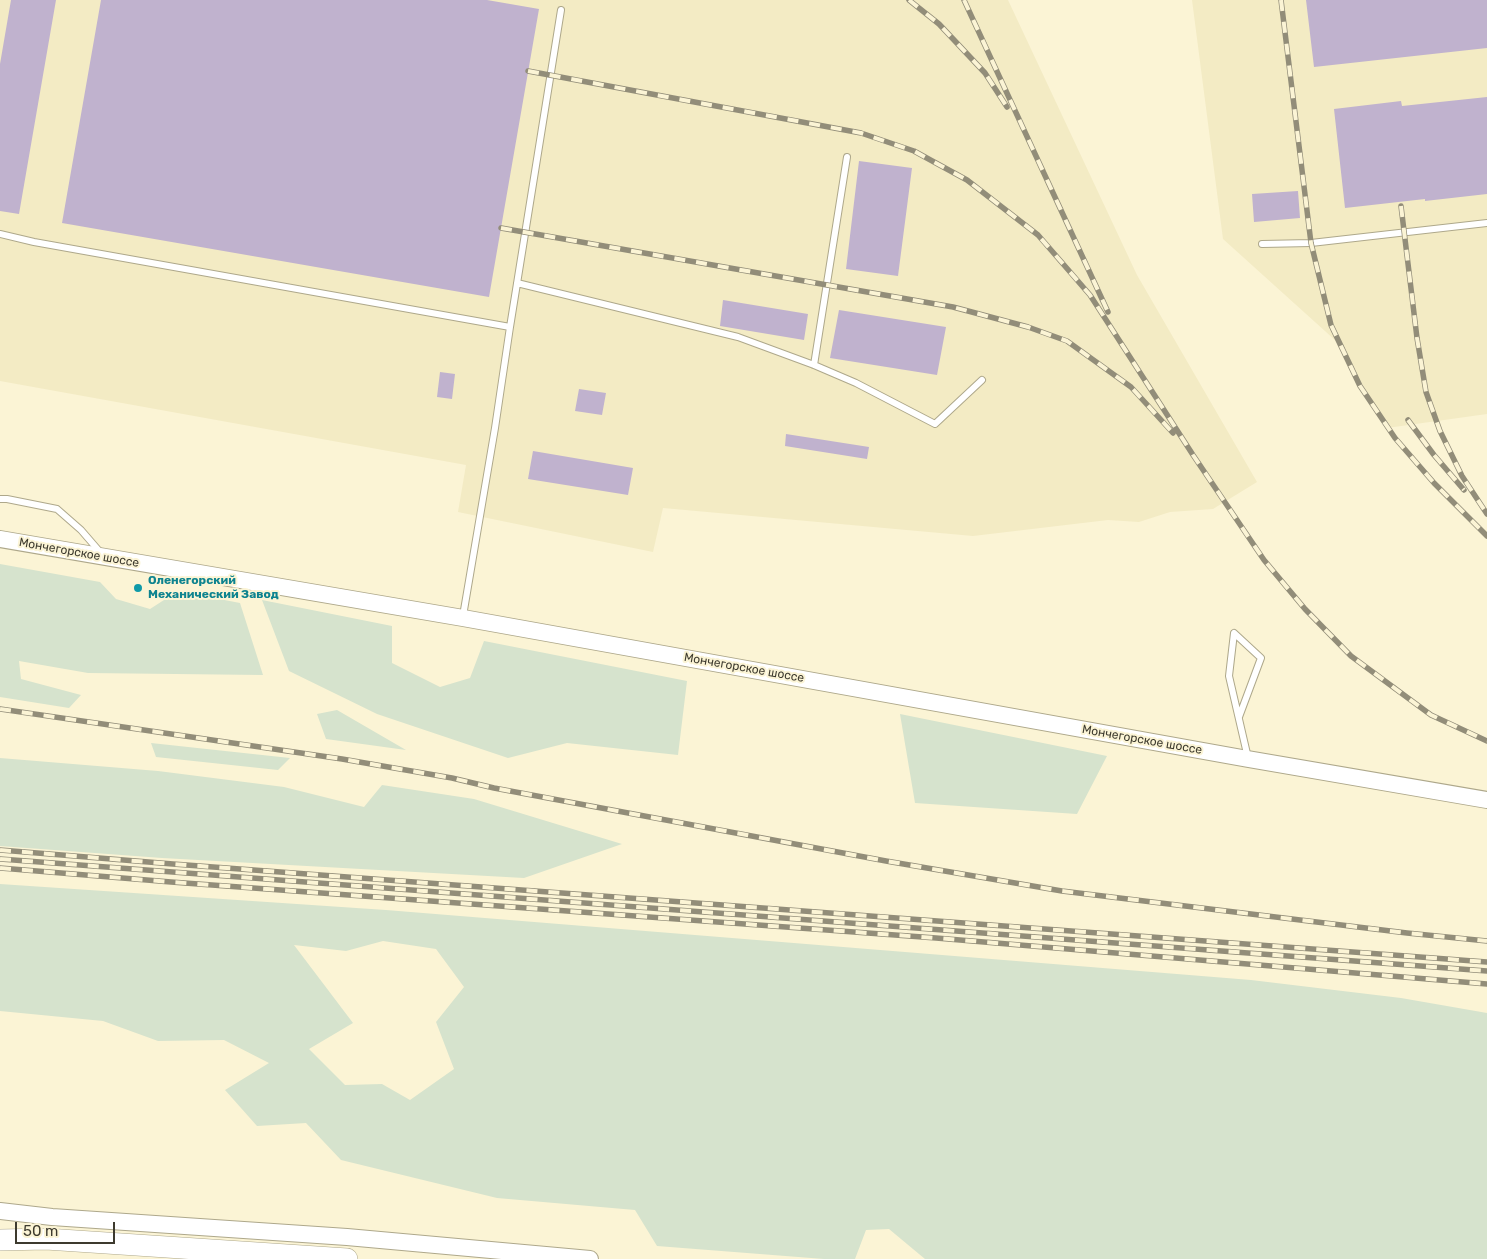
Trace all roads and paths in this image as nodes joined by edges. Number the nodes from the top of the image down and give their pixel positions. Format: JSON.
{"nodes":[{"id":1,"x":561,"y":10,"type":"dead end"},
{"id":2,"x":847,"y":156,"type":"dead end"},
{"id":3,"x":1487,"y":223,"type":"edge"},
{"id":4,"x":0,"y":234,"type":"edge"},
{"id":5,"x":1262,"y":244,"type":"dead end"},
{"id":6,"x":517,"y":283,"type":"junction"},
{"id":7,"x":510,"y":327,"type":"junction"},
{"id":8,"x":814,"y":365,"type":"junction"},
{"id":9,"x":982,"y":380,"type":"dead end"},
{"id":10,"x":0,"y":499,"type":"edge"},
{"id":11,"x":0,"y":539,"type":"edge"},
{"id":12,"x":104,"y":557,"type":"junction"},
{"id":13,"x":463,"y":618,"type":"junction"},
{"id":14,"x":1239,"y":717,"type":"junction"},
{"id":15,"x":1248,"y":759,"type":"junction"},
{"id":16,"x":1487,"y":800,"type":"edge"},
{"id":17,"x":0,"y":1210,"type":"edge"},
{"id":18,"x":0,"y":1240,"type":"edge"},
{"id":19,"x":347,"y":1259,"type":"edge"},
{"id":20,"x":590,"y":1259,"type":"edge"}],
"edges":[{"from":1,"to":6,"type":"lane"},
{"from":2,"to":8,"type":"lane"},
{"from":3,"to":5,"type":"lane"},
{"from":4,"to":7,"type":"lane"},
{"from":6,"to":7,"type":"lane"},
{"from":6,"to":8,"type":"lane"},
{"from":7,"to":13,"type":"lane"},
{"from":8,"to":9,"type":"lane"},
{"from":10,"to":12,"type":"lane"},
{"from":11,"to":12,"type":"street","name":"Мончегорское шоссе"},
{"from":12,"to":13,"type":"street","name":"Мончегорское шоссе"},
{"from":13,"to":15,"type":"street","name":"Мончегорское шоссе"},
{"from":14,"to":14,"type":"lane"},
{"from":14,"to":15,"type":"lane"},
{"from":15,"to":16,"type":"street","name":"Мончегорское шоссе"},
{"from":17,"to":20,"type":"street"},
{"from":18,"to":19,"type":"highway"}]}
